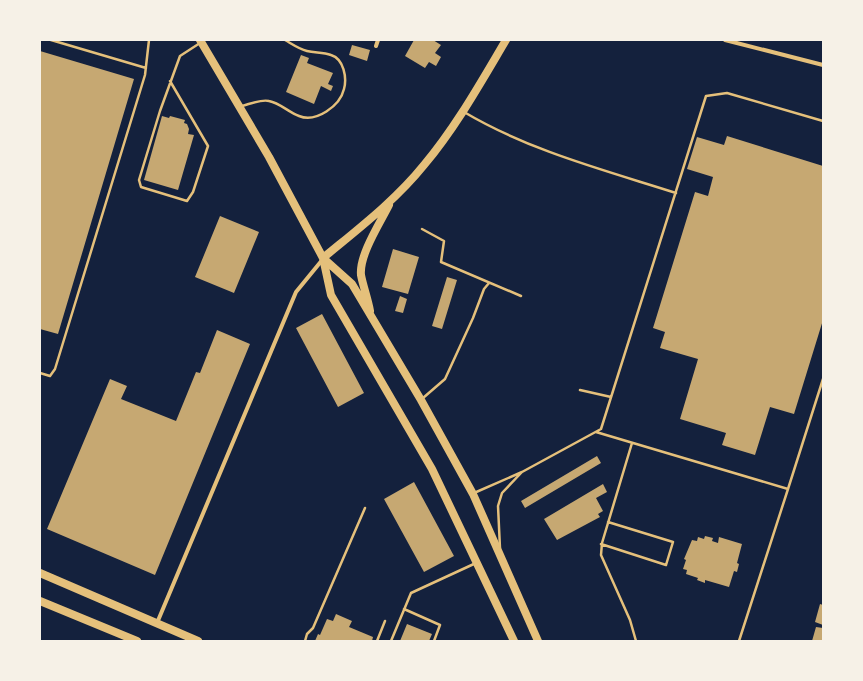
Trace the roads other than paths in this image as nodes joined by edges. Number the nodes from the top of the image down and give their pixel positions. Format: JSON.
{"nodes":[{"id":1,"x":51,"y":40,"type":"edge"},
{"id":2,"x":150,"y":40,"type":"edge"},
{"id":3,"x":285,"y":40,"type":"edge"},
{"id":4,"x":378,"y":40,"type":"edge"},
{"id":5,"x":506,"y":40,"type":"edge"},
{"id":6,"x":725,"y":40,"type":"edge"},
{"id":7,"x":201,"y":41,"type":"edge"},
{"id":8,"x":376,"y":46,"type":"dead end"},
{"id":9,"x":823,"y":65,"type":"edge"},
{"id":10,"x":146,"y":68,"type":"junction"},
{"id":11,"x":170,"y":81,"type":"junction"},
{"id":12,"x":239,"y":107,"type":"junction"},
{"id":13,"x":463,"y":111,"type":"junction"},
{"id":14,"x":823,"y":121,"type":"edge"},
{"id":15,"x":676,"y":193,"type":"junction"},
{"id":16,"x":392,"y":198,"type":"junction"},
{"id":17,"x":422,"y":229,"type":"dead end"},
{"id":18,"x":323,"y":258,"type":"junction"},
{"id":19,"x":489,"y":283,"type":"junction"},
{"id":20,"x":522,"y":296,"type":"dead end"},
{"id":21,"x":372,"y":318,"type":"junction"},
{"id":22,"x":40,"y":373,"type":"edge"},
{"id":23,"x":823,"y":379,"type":"edge"},
{"id":24,"x":580,"y":390,"type":"dead end"},
{"id":25,"x":611,"y":397,"type":"junction"},
{"id":26,"x":421,"y":400,"type":"junction"},
{"id":27,"x":595,"y":432,"type":"junction"},
{"id":28,"x":632,"y":443,"type":"junction"},
{"id":29,"x":522,"y":472,"type":"junction"},
{"id":30,"x":788,"y":489,"type":"junction"},
{"id":31,"x":473,"y":494,"type":"junction"},
{"id":32,"x":365,"y":508,"type":"dead end"},
{"id":33,"x":608,"y":522,"type":"junction"},
{"id":34,"x":601,"y":544,"type":"junction"},
{"id":35,"x":500,"y":555,"type":"junction"},
{"id":36,"x":478,"y":562,"type":"junction"},
{"id":37,"x":40,"y":573,"type":"edge"},
{"id":38,"x":40,"y":601,"type":"edge"},
{"id":39,"x":404,"y":609,"type":"junction"},
{"id":40,"x":385,"y":621,"type":"dead end"},
{"id":41,"x":157,"y":623,"type":"junction"},
{"id":42,"x":137,"y":641,"type":"edge"},
{"id":43,"x":198,"y":641,"type":"edge"},
{"id":44,"x":305,"y":641,"type":"edge"},
{"id":45,"x":377,"y":641,"type":"edge"},
{"id":46,"x":391,"y":641,"type":"edge"},
{"id":47,"x":434,"y":641,"type":"edge"},
{"id":48,"x":514,"y":641,"type":"edge"},
{"id":49,"x":538,"y":641,"type":"edge"},
{"id":50,"x":636,"y":641,"type":"edge"},
{"id":51,"x":740,"y":641,"type":"edge"}],
"edges":[{"from":1,"to":10,"type":"lane"},
{"from":2,"to":10,"type":"lane"},
{"from":3,"to":12,"type":"lane"},
{"from":4,"to":8,"type":"street"},
{"from":5,"to":13,"type":"main road"},
{"from":6,"to":9,"type":"street"},
{"from":7,"to":11,"type":"lane"},
{"from":7,"to":12,"type":"main road"},
{"from":10,"to":22,"type":"lane"},
{"from":11,"to":11,"type":"lane"},
{"from":12,"to":18,"type":"main road"},
{"from":13,"to":15,"type":"lane"},
{"from":13,"to":16,"type":"main road"},
{"from":14,"to":15,"type":"lane"},
{"from":15,"to":25,"type":"lane"},
{"from":16,"to":18,"type":"main road"},
{"from":16,"to":21,"type":"main road"},
{"from":17,"to":19,"type":"lane"},
{"from":18,"to":21,"type":"main road"},
{"from":18,"to":36,"type":"main road"},
{"from":18,"to":41,"type":"street"},
{"from":19,"to":20,"type":"lane"},
{"from":19,"to":26,"type":"lane"},
{"from":21,"to":26,"type":"main road"},
{"from":23,"to":30,"type":"lane"},
{"from":24,"to":25,"type":"lane"},
{"from":25,"to":27,"type":"lane"},
{"from":26,"to":31,"type":"main road"},
{"from":27,"to":28,"type":"lane"},
{"from":27,"to":29,"type":"lane"},
{"from":28,"to":30,"type":"lane"},
{"from":28,"to":33,"type":"lane"},
{"from":29,"to":31,"type":"lane"},
{"from":29,"to":35,"type":"lane"},
{"from":30,"to":51,"type":"lane"},
{"from":31,"to":35,"type":"main road"},
{"from":32,"to":44,"type":"lane"},
{"from":33,"to":34,"type":"lane"},
{"from":33,"to":34,"type":"lane"},
{"from":34,"to":50,"type":"lane"},
{"from":35,"to":49,"type":"main road"},
{"from":36,"to":39,"type":"lane"},
{"from":36,"to":48,"type":"main road"},
{"from":37,"to":41,"type":"main road"},
{"from":38,"to":42,"type":"main road"},
{"from":39,"to":46,"type":"lane"},
{"from":39,"to":47,"type":"lane"},
{"from":40,"to":45,"type":"lane"},
{"from":41,"to":43,"type":"main road"}]}
